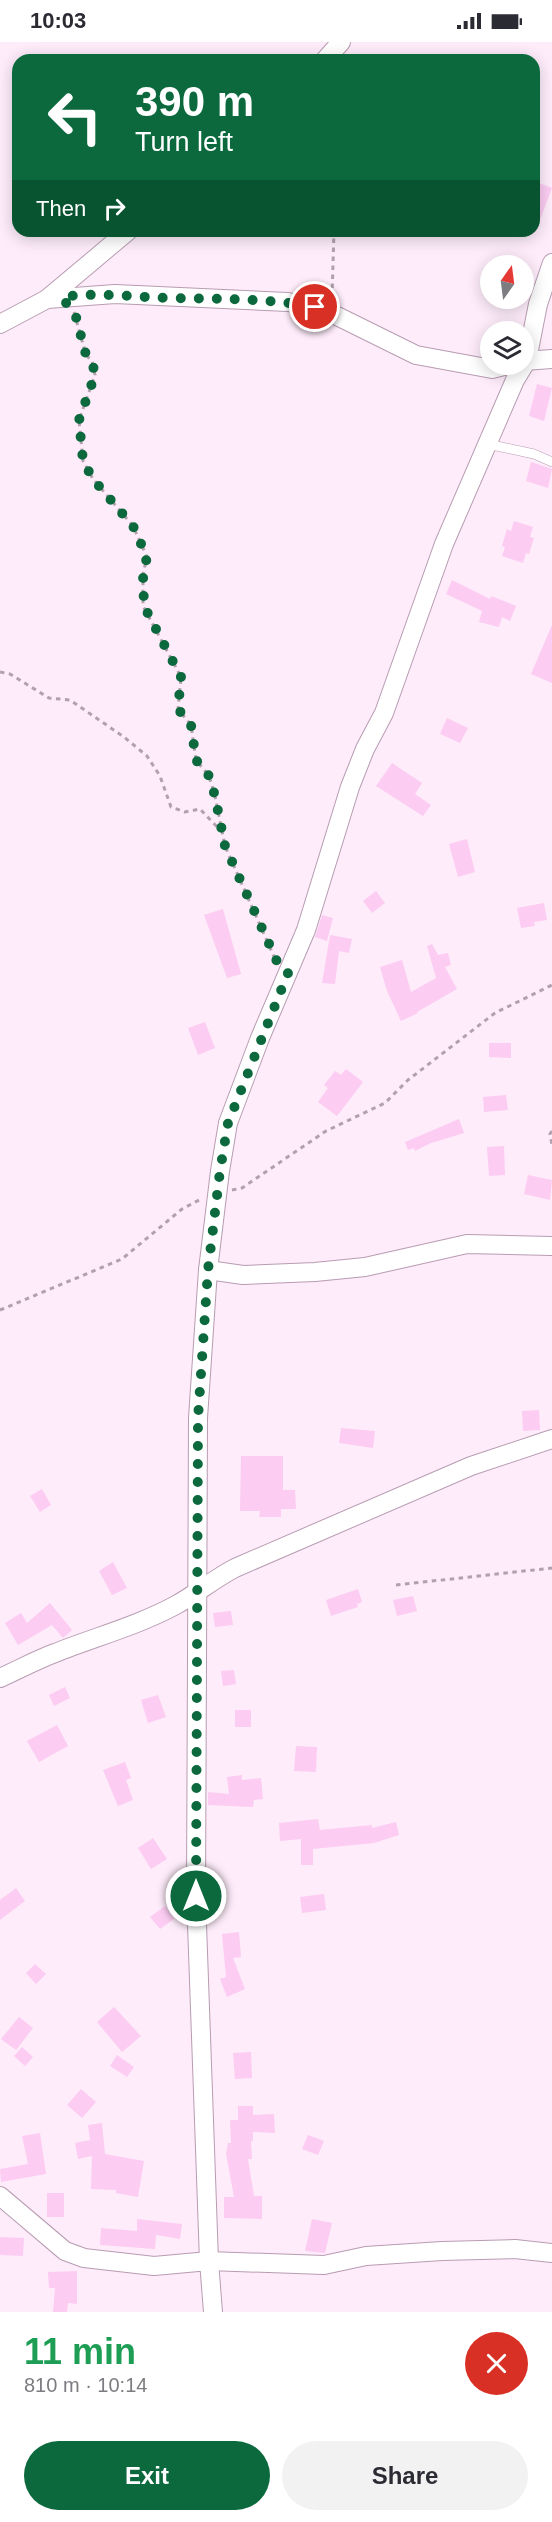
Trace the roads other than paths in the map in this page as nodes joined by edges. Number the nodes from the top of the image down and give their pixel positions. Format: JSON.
{"nodes":[{"id":1,"x":341,"y":42,"type":"edge"},
{"id":2,"x":330,"y":54,"type":"edge"},
{"id":3,"x":121,"y":237,"type":"edge"},
{"id":4,"x":552,"y":263,"type":"edge"},
{"id":5,"x":55,"y":298,"type":"junction"},
{"id":6,"x":533,"y":321,"type":"edge"},
{"id":7,"x":0,"y":324,"type":"edge"},
{"id":8,"x":552,"y":359,"type":"edge"},
{"id":9,"x":534,"y":361,"type":"edge"},
{"id":10,"x":480,"y":367,"type":"edge"},
{"id":11,"x":517,"y":375,"type":"edge"},
{"id":12,"x":487,"y":444,"type":"junction"},
{"id":13,"x":552,"y":462,"type":"edge"},
{"id":14,"x":552,"y":1246,"type":"edge"},
{"id":15,"x":208,"y":1270,"type":"junction"},
{"id":16,"x":552,"y":1439,"type":"edge"},
{"id":17,"x":197,"y":1590,"type":"junction"},
{"id":18,"x":0,"y":1678,"type":"edge"},
{"id":19,"x":0,"y":2196,"type":"edge"},
{"id":20,"x":552,"y":2253,"type":"edge"},
{"id":21,"x":209,"y":2261,"type":"junction"},
{"id":22,"x":213,"y":2312,"type":"edge"}],
"edges":[{"from":1,"to":2,"type":"street"},
{"from":3,"to":5,"type":"street"},
{"from":4,"to":6,"type":"street"},
{"from":5,"to":7,"type":"street"},
{"from":5,"to":10,"type":"street"},
{"from":8,"to":9,"type":"street"},
{"from":11,"to":12,"type":"street"},
{"from":12,"to":13,"type":"lane"},
{"from":12,"to":15,"type":"street"},
{"from":14,"to":15,"type":"street"},
{"from":15,"to":17,"type":"street"},
{"from":16,"to":17,"type":"street"},
{"from":17,"to":18,"type":"street"},
{"from":17,"to":21,"type":"street"},
{"from":19,"to":21,"type":"street"},
{"from":20,"to":21,"type":"street"},
{"from":21,"to":22,"type":"street"}]}
